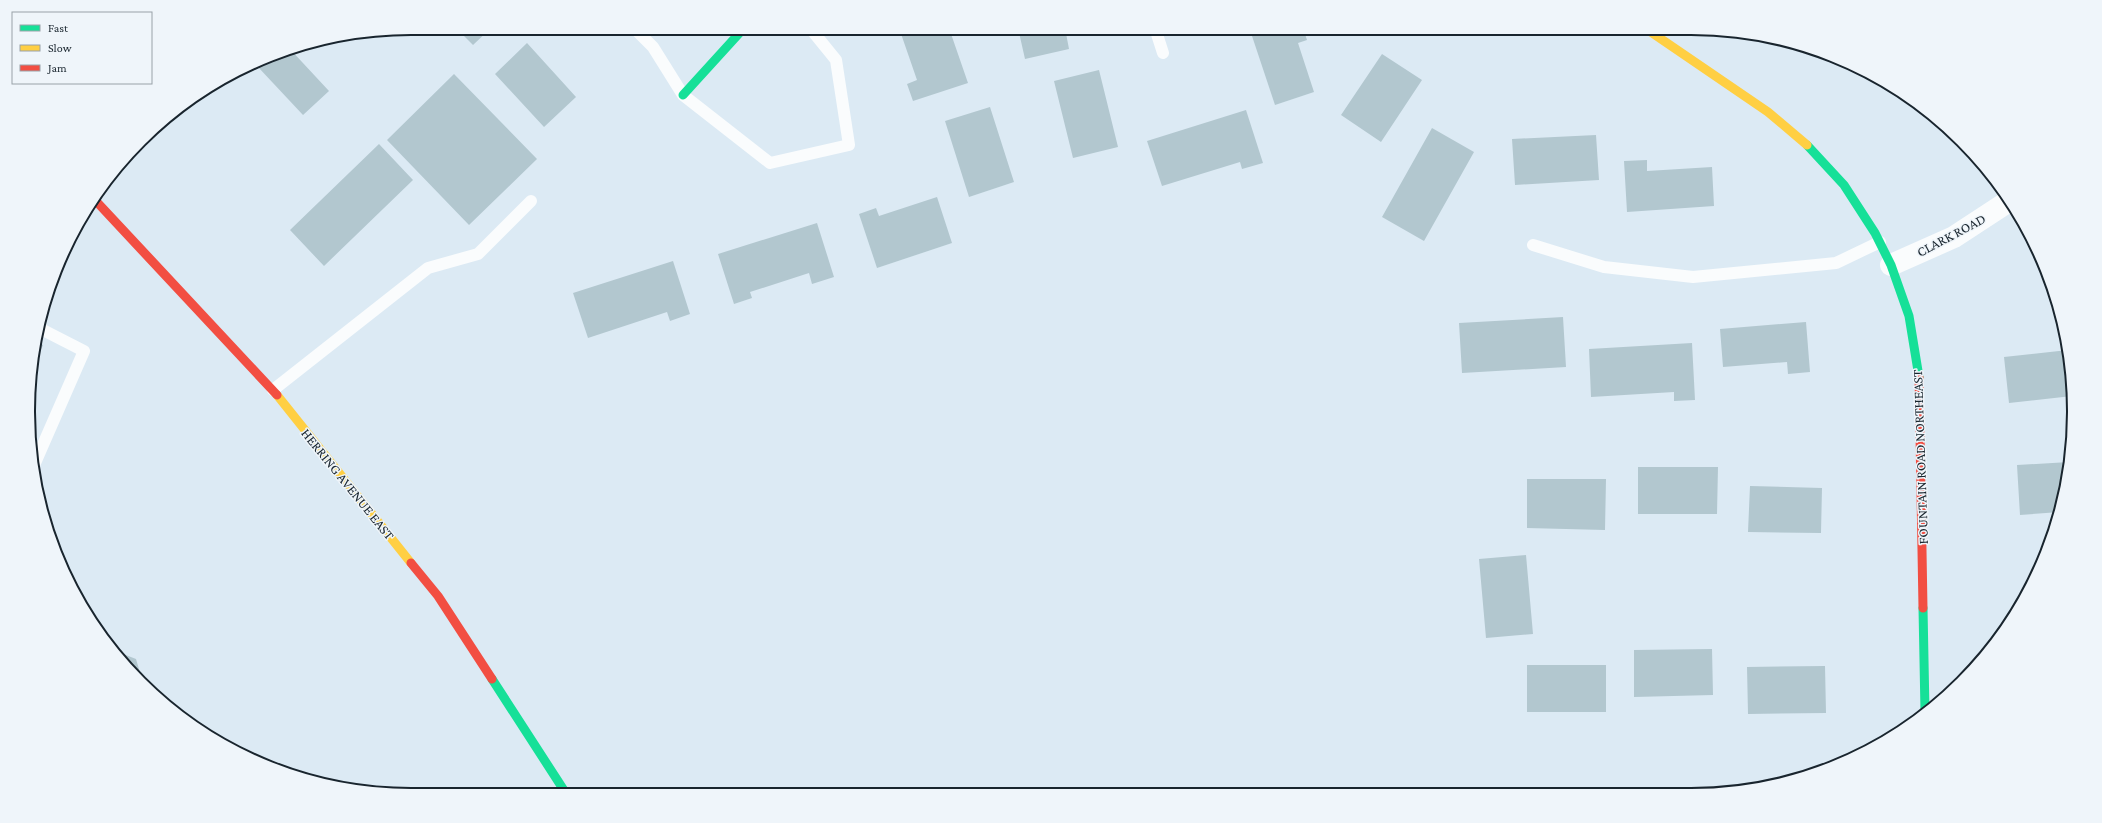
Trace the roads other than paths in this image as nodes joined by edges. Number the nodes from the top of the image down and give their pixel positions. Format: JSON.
{"nodes":[{"id":1,"x":641,"y":35,"type":"edge"},
{"id":2,"x":738,"y":35,"type":"edge"},
{"id":3,"x":816,"y":35,"type":"edge"},
{"id":4,"x":1157,"y":35,"type":"edge"},
{"id":5,"x":1655,"y":35,"type":"edge"},
{"id":6,"x":1163,"y":53,"type":"dead end"},
{"id":7,"x":682,"y":95,"type":"junction"},
{"id":8,"x":531,"y":201,"type":"dead end"},
{"id":9,"x":98,"y":203,"type":"edge"},
{"id":10,"x":2005,"y":204,"type":"edge"},
{"id":11,"x":1880,"y":242,"type":"junction"},
{"id":12,"x":1533,"y":245,"type":"dead end"},
{"id":13,"x":1892,"y":265,"type":"junction"},
{"id":14,"x":44,"y":330,"type":"edge"},
{"id":15,"x":273,"y":390,"type":"junction"},
{"id":16,"x":38,"y":457,"type":"edge"},
{"id":17,"x":1925,"y":706,"type":"edge"},
{"id":18,"x":562,"y":788,"type":"edge"}],
"edges":[{"from":1,"to":7,"type":"lane"},
{"from":2,"to":7,"type":"street"},
{"from":3,"to":7,"type":"lane"},
{"from":4,"to":6,"type":"lane"},
{"from":5,"to":11,"type":"street","name":"FOUNTAIN ROAD NORTHEAST"},
{"from":8,"to":15,"type":"lane"},
{"from":9,"to":15,"type":"street","name":"HERRING AVENUE EAST"},
{"from":10,"to":13,"type":"street","name":"CLARK ROAD"},
{"from":11,"to":12,"type":"lane"},
{"from":11,"to":13,"type":"street","name":"FOUNTAIN ROAD NORTHEAST"},
{"from":13,"to":17,"type":"street","name":"FOUNTAIN ROAD NORTHEAST"},
{"from":14,"to":16,"type":"lane"},
{"from":15,"to":18,"type":"street","name":"HERRING AVENUE EAST"}]}
